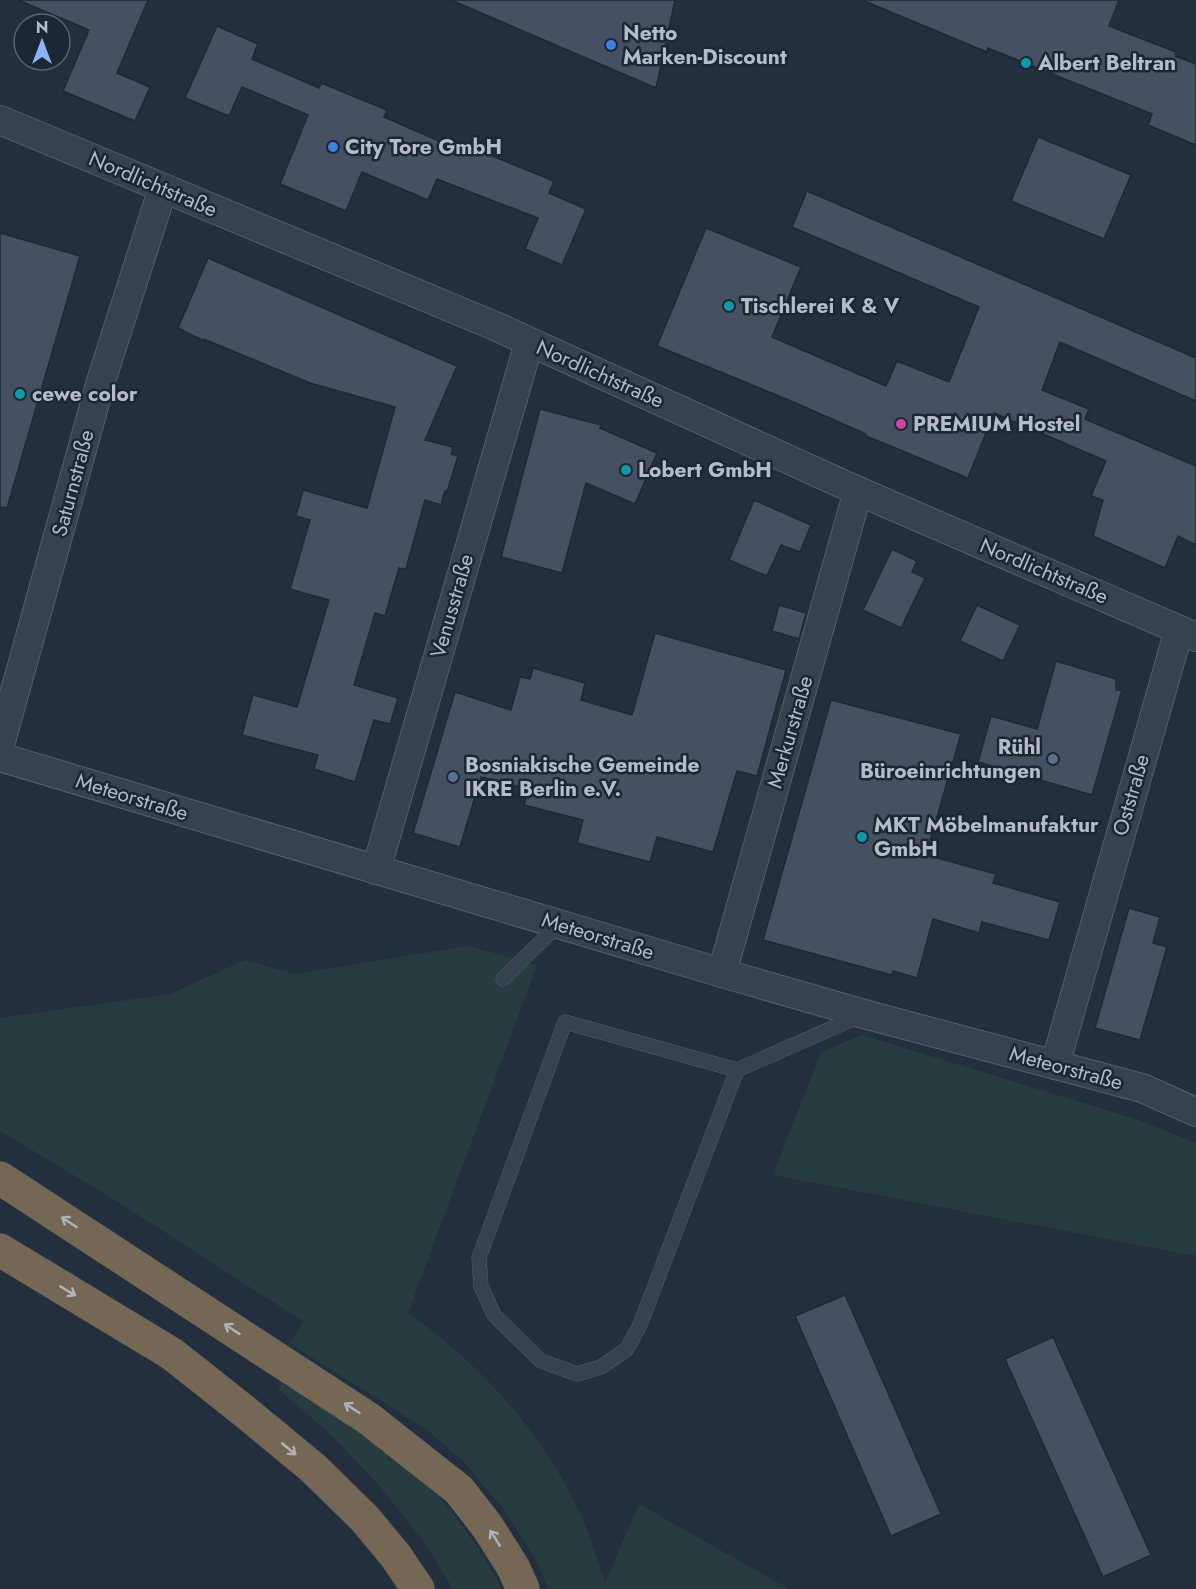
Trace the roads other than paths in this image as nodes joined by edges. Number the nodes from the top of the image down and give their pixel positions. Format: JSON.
{"nodes":[{"id":1,"x":0,"y":120,"type":"edge"},
{"id":2,"x":163,"y":188,"type":"junction"},
{"id":3,"x":529,"y":343,"type":"junction"},
{"id":4,"x":858,"y":491,"type":"junction"},
{"id":5,"x":1187,"y":633,"type":"edge"},
{"id":6,"x":0,"y":745,"type":"edge"},
{"id":7,"x":0,"y":757,"type":"edge"},
{"id":8,"x":375,"y":870,"type":"junction"},
{"id":9,"x":560,"y":924,"type":"junction"},
{"id":10,"x":722,"y":973,"type":"junction"},
{"id":11,"x":503,"y":979,"type":"dead end"},
{"id":12,"x":864,"y":1014,"type":"junction"},
{"id":13,"x":1055,"y":1065,"type":"junction"},
{"id":14,"x":737,"y":1070,"type":"junction"},
{"id":15,"x":1196,"y":1112,"type":"edge"},
{"id":16,"x":0,"y":1178,"type":"edge"},
{"id":17,"x":0,"y":1250,"type":"edge"},
{"id":18,"x":418,"y":1589,"type":"edge"},
{"id":19,"x":523,"y":1589,"type":"edge"}],
"edges":[{"from":1,"to":2,"type":"street","name":"Nordlichtstraße"},
{"from":2,"to":3,"type":"street","name":"Nordlichtstraße"},
{"from":2,"to":6,"type":"street","name":"Saturnstraße"},
{"from":3,"to":4,"type":"street","name":"Nordlichtstraße"},
{"from":3,"to":8,"type":"street","name":"Venusstraße"},
{"from":4,"to":5,"type":"street","name":"Nordlichtstraße"},
{"from":4,"to":10,"type":"street","name":"Merkurstraße"},
{"from":5,"to":13,"type":"street","name":"Oststraße"},
{"from":7,"to":8,"type":"street","name":"Meteorstraße"},
{"from":8,"to":9,"type":"street","name":"Meteorstraße"},
{"from":9,"to":10,"type":"street","name":"Meteorstraße"},
{"from":9,"to":11,"type":"lane"},
{"from":10,"to":12,"type":"street","name":"Meteorstraße"},
{"from":12,"to":13,"type":"street","name":"Meteorstraße"},
{"from":12,"to":14,"type":"lane"},
{"from":13,"to":15,"type":"street","name":"Meteorstraße"},
{"from":14,"to":14,"type":"lane"},
{"from":19,"to":16,"type":"highway","one_way":true},
{"from":17,"to":18,"type":"highway","one_way":true}]}
